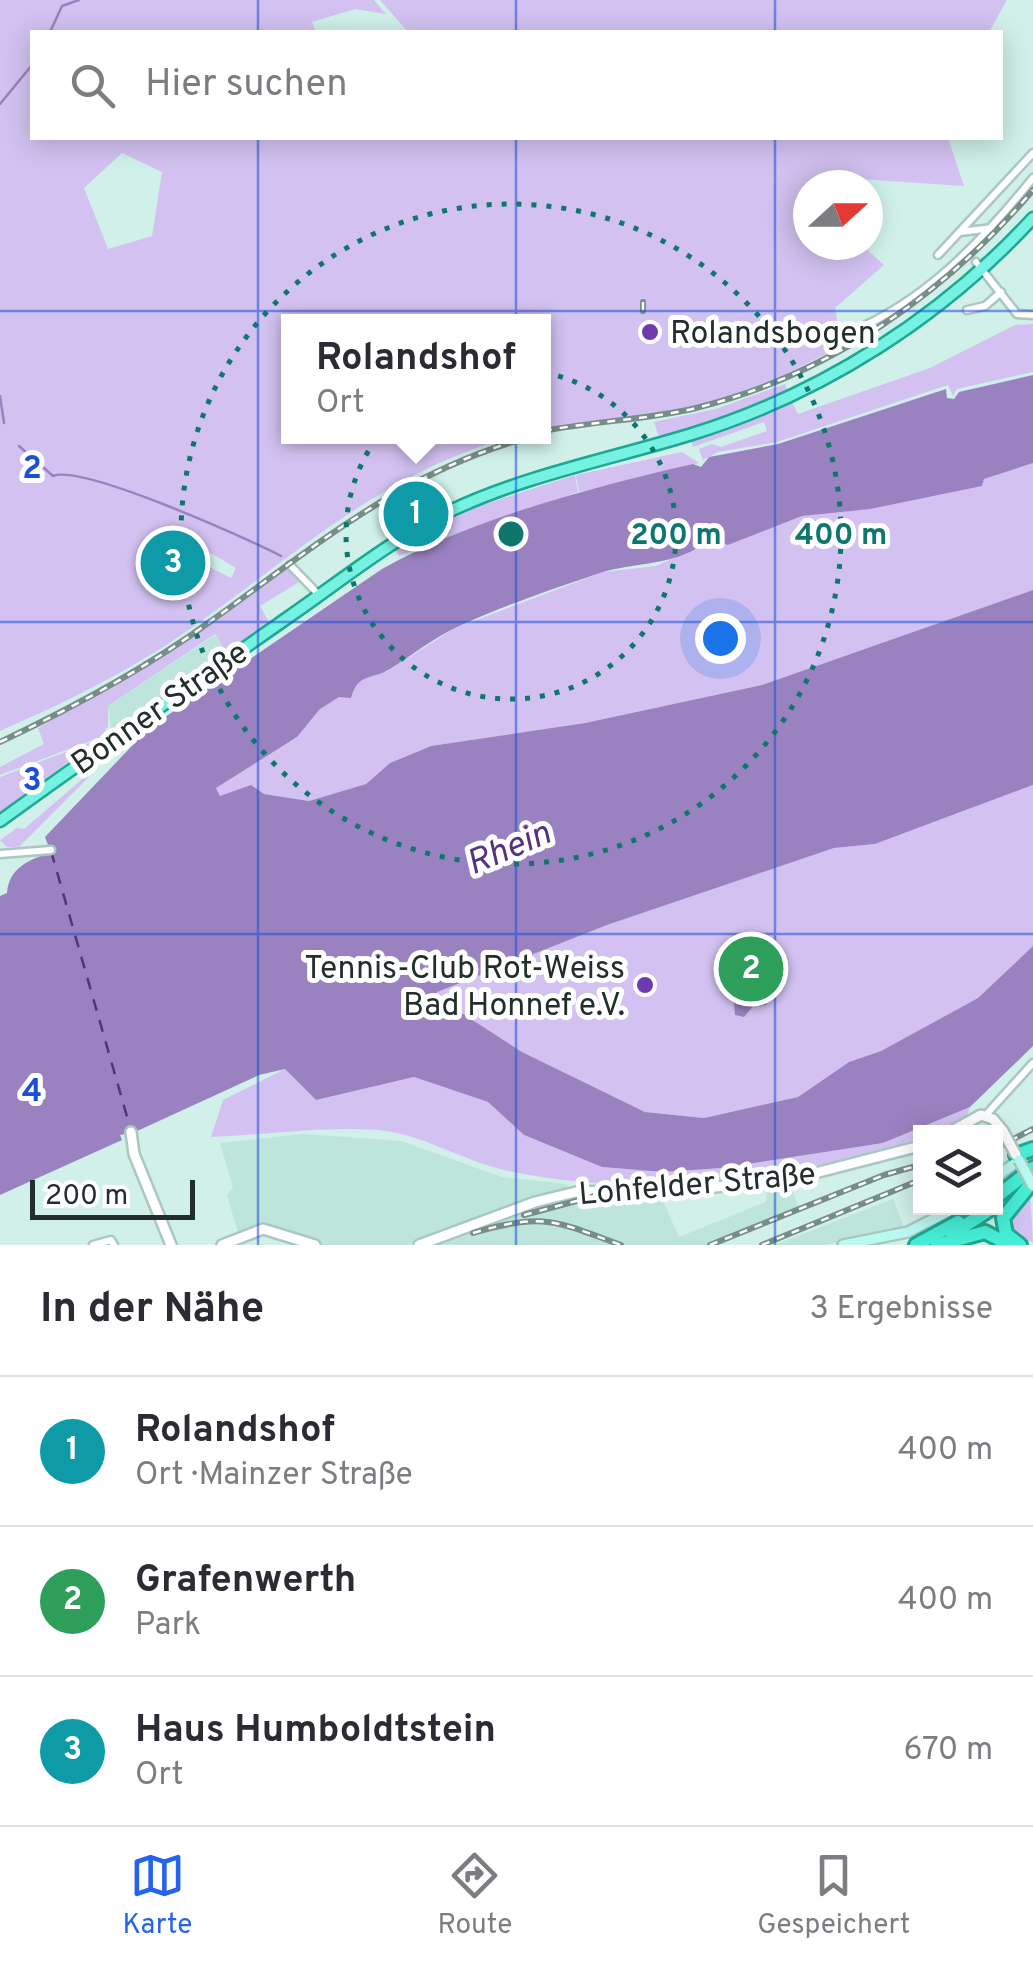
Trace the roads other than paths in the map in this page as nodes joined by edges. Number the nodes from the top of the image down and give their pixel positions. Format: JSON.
{"nodes":[{"id":1,"x":1033,"y":153,"type":"edge"},
{"id":2,"x":1033,"y":178,"type":"edge"},
{"id":3,"x":1033,"y":218,"type":"edge"},
{"id":4,"x":993,"y":228,"type":"junction"},
{"id":5,"x":956,"y":234,"type":"junction"},
{"id":6,"x":938,"y":255,"type":"dead end"},
{"id":7,"x":979,"y":265,"type":"junction"},
{"id":8,"x":1001,"y":292,"type":"junction"},
{"id":9,"x":967,"y":310,"type":"dead end"},
{"id":10,"x":1033,"y":315,"type":"edge"},
{"id":11,"x":848,"y":332,"type":"dead end"},
{"id":12,"x":290,"y":565,"type":"dead end"},
{"id":13,"x":319,"y":595,"type":"junction"},
{"id":14,"x":0,"y":821,"type":"edge"},
{"id":15,"x":50,"y":850,"type":"dead end"},
{"id":16,"x":0,"y":854,"type":"edge"},
{"id":17,"x":1033,"y":1062,"type":"edge"},
{"id":18,"x":988,"y":1116,"type":"junction"},
{"id":19,"x":967,"y":1125,"type":"edge"},
{"id":20,"x":131,"y":1132,"type":"dead end"},
{"id":21,"x":913,"y":1148,"type":"edge"},
{"id":22,"x":1033,"y":1149,"type":"edge"},
{"id":23,"x":1017,"y":1158,"type":"junction"},
{"id":24,"x":1033,"y":1168,"type":"edge"},
{"id":25,"x":1003,"y":1171,"type":"edge"},
{"id":26,"x":1033,"y":1181,"type":"edge"},
{"id":27,"x":1003,"y":1192,"type":"edge"},
{"id":28,"x":1003,"y":1200,"type":"edge"},
{"id":29,"x":955,"y":1215,"type":"edge"},
{"id":30,"x":957,"y":1215,"type":"edge"},
{"id":31,"x":980,"y":1215,"type":"edge"},
{"id":32,"x":93,"y":1245,"type":"edge"},
{"id":33,"x":114,"y":1245,"type":"edge"},
{"id":34,"x":171,"y":1245,"type":"edge"},
{"id":35,"x":222,"y":1245,"type":"edge"},
{"id":36,"x":315,"y":1245,"type":"edge"},
{"id":37,"x":419,"y":1245,"type":"edge"},
{"id":38,"x":843,"y":1245,"type":"edge"},
{"id":39,"x":919,"y":1245,"type":"edge"},
{"id":40,"x":934,"y":1245,"type":"edge"},
{"id":41,"x":1010,"y":1245,"type":"edge"},
{"id":42,"x":1020,"y":1245,"type":"edge"}],
"edges":[{"from":1,"to":5,"type":"street"},
{"from":2,"to":4,"type":"street"},
{"from":3,"to":7,"type":"main road","name":"Bonner Straße"},
{"from":4,"to":5,"type":"street"},
{"from":4,"to":11,"type":"street"},
{"from":5,"to":6,"type":"street"},
{"from":7,"to":8,"type":"street"},
{"from":7,"to":13,"type":"main road","name":"Bonner Straße"},
{"from":8,"to":9,"type":"street"},
{"from":8,"to":10,"type":"street"},
{"from":12,"to":13,"type":"street"},
{"from":13,"to":14,"type":"main road","name":"Bonner Straße"},
{"from":15,"to":16,"type":"street"},
{"from":17,"to":18,"type":"street"},
{"from":18,"to":19,"type":"street"},
{"from":18,"to":23,"type":"street","bridge":true},
{"from":20,"to":34,"type":"street"},
{"from":21,"to":37,"type":"street","name":"Lohfelder Straße"},
{"from":22,"to":23,"type":"highway"},
{"from":23,"to":25,"type":"main road"},
{"from":23,"to":26,"type":"main road","bridge":true},
{"from":24,"to":27,"type":"highway"},
{"from":26,"to":28,"type":"highway"},
{"from":26,"to":42,"type":"highway"},
{"from":29,"to":38,"type":"main road"},
{"from":30,"to":39,"type":"highway"},
{"from":31,"to":40,"type":"highway"},
{"from":32,"to":33,"type":"street"},
{"from":35,"to":36,"type":"street"},
{"from":40,"to":41,"type":"highway"}]}
